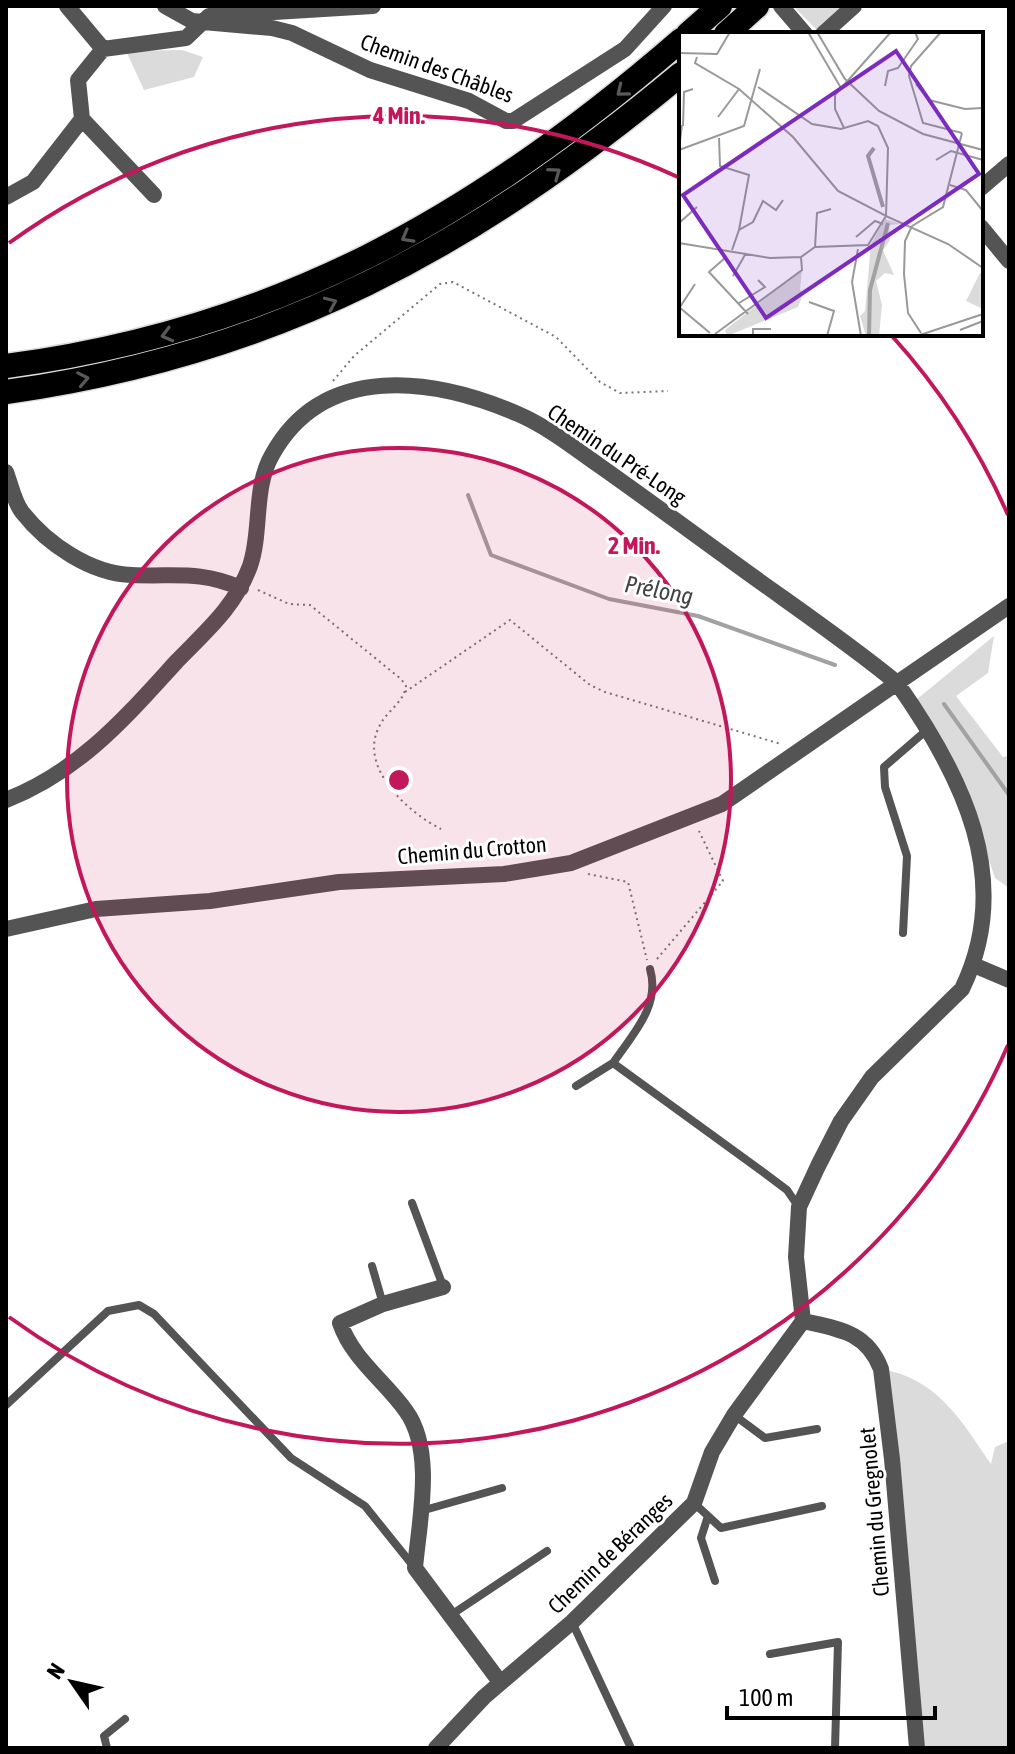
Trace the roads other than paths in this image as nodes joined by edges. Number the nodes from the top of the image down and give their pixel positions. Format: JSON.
{"nodes":[{"id":1,"x":67,"y":6,"type":"edge"},
{"id":2,"x":165,"y":6,"type":"edge"},
{"id":3,"x":373,"y":6,"type":"edge"},
{"id":4,"x":664,"y":6,"type":"edge"},
{"id":5,"x":720,"y":6,"type":"edge"},
{"id":6,"x":781,"y":6,"type":"edge"},
{"id":7,"x":854,"y":6,"type":"edge"},
{"id":8,"x":751,"y":12,"type":"edge"},
{"id":9,"x":199,"y":22,"type":"junction"},
{"id":10,"x":690,"y":32,"type":"edge"},
{"id":11,"x":728,"y":32,"type":"edge"},
{"id":12,"x":803,"y":32,"type":"edge"},
{"id":13,"x":825,"y":32,"type":"edge"},
{"id":14,"x":679,"y":42,"type":"edge"},
{"id":15,"x":103,"y":49,"type":"junction"},
{"id":16,"x":679,"y":76,"type":"edge"},
{"id":17,"x":82,"y":119,"type":"junction"},
{"id":18,"x":1009,"y":164,"type":"edge"},
{"id":19,"x":983,"y":186,"type":"edge"},
{"id":20,"x":154,"y":195,"type":"dead end"},
{"id":21,"x":6,"y":197,"type":"edge"},
{"id":22,"x":983,"y":229,"type":"edge"},
{"id":23,"x":1009,"y":261,"type":"edge"},
{"id":24,"x":6,"y":366,"type":"edge"},
{"id":25,"x":6,"y":392,"type":"edge"},
{"id":26,"x":6,"y":472,"type":"edge"},
{"id":27,"x":241,"y":588,"type":"junction"},
{"id":28,"x":1009,"y":606,"type":"edge"},
{"id":29,"x":897,"y":683,"type":"junction"},
{"id":30,"x":929,"y":729,"type":"junction"},
{"id":31,"x":6,"y":800,"type":"edge"},
{"id":32,"x":6,"y":929,"type":"edge"},
{"id":33,"x":903,"y":933,"type":"dead end"},
{"id":34,"x":976,"y":966,"type":"junction"},
{"id":35,"x":650,"y":969,"type":"road end"},
{"id":36,"x":1009,"y":980,"type":"edge"},
{"id":37,"x":613,"y":1063,"type":"junction"},
{"id":38,"x":576,"y":1086,"type":"dead end"},
{"id":39,"x":412,"y":1203,"type":"dead end"},
{"id":40,"x":799,"y":1207,"type":"junction"},
{"id":41,"x":372,"y":1266,"type":"dead end"},
{"id":42,"x":443,"y":1287,"type":"joint"},
{"id":43,"x":383,"y":1304,"type":"junction"},
{"id":44,"x":803,"y":1321,"type":"junction"},
{"id":45,"x":6,"y":1405,"type":"edge"},
{"id":46,"x":734,"y":1415,"type":"junction"},
{"id":47,"x":817,"y":1429,"type":"dead end"},
{"id":48,"x":502,"y":1488,"type":"dead end"},
{"id":49,"x":694,"y":1503,"type":"junction"},
{"id":50,"x":822,"y":1506,"type":"dead end"},
{"id":51,"x":420,"y":1511,"type":"junction"},
{"id":52,"x":708,"y":1516,"type":"junction"},
{"id":53,"x":547,"y":1551,"type":"dead end"},
{"id":54,"x":415,"y":1568,"type":"junction"},
{"id":55,"x":715,"y":1581,"type":"dead end"},
{"id":56,"x":450,"y":1616,"type":"junction"},
{"id":57,"x":572,"y":1622,"type":"junction"},
{"id":58,"x":770,"y":1654,"type":"dead end"},
{"id":59,"x":500,"y":1682,"type":"junction"},
{"id":60,"x":125,"y":1719,"type":"dead end"},
{"id":61,"x":107,"y":1748,"type":"edge"},
{"id":62,"x":436,"y":1748,"type":"edge"},
{"id":63,"x":631,"y":1748,"type":"edge"},
{"id":64,"x":835,"y":1748,"type":"edge"},
{"id":65,"x":917,"y":1748,"type":"edge"}],
"edges":[{"from":1,"to":15,"type":"street"},
{"from":2,"to":9,"type":"street","name":"Chemin des Châbles"},
{"from":3,"to":9,"type":"street"},
{"from":4,"to":9,"type":"street","name":"Chemin des Châbles"},
{"from":5,"to":10,"type":"highway"},
{"from":6,"to":12,"type":"street"},
{"from":7,"to":13,"type":"street"},
{"from":8,"to":11,"type":"highway"},
{"from":9,"to":15,"type":"street"},
{"from":14,"to":24,"type":"highway","one_way":true},
{"from":15,"to":17,"type":"street"},
{"from":25,"to":16,"type":"highway","one_way":true},
{"from":17,"to":20,"type":"street"},
{"from":17,"to":21,"type":"street"},
{"from":18,"to":19,"type":"street"},
{"from":22,"to":23,"type":"street"},
{"from":26,"to":27,"type":"street"},
{"from":27,"to":29,"type":"street","name":"Chemin du Pré-Long"},
{"from":27,"to":31,"type":"street","name":"Chemin du Pré-Long"},
{"from":28,"to":29,"type":"street"},
{"from":29,"to":30,"type":"street"},
{"from":29,"to":32,"type":"street","name":"Chemin du Crotton"},
{"from":30,"to":33,"type":"lane"},
{"from":30,"to":34,"type":"street"},
{"from":34,"to":36,"type":"street"},
{"from":34,"to":40,"type":"street"},
{"from":35,"to":37,"type":"lane"},
{"from":37,"to":38,"type":"lane"},
{"from":37,"to":40,"type":"lane"},
{"from":39,"to":42,"type":"lane"},
{"from":40,"to":44,"type":"street"},
{"from":41,"to":43,"type":"lane"},
{"from":42,"to":43,"type":"street"},
{"from":43,"to":51,"type":"street"},
{"from":44,"to":46,"type":"street","name":"Chemin de Béranges"},
{"from":44,"to":65,"type":"street","name":"Chemin du Gregnolet"},
{"from":45,"to":54,"type":"lane"},
{"from":46,"to":47,"type":"lane"},
{"from":46,"to":49,"type":"street","name":"Chemin de Béranges"},
{"from":48,"to":51,"type":"lane"},
{"from":49,"to":52,"type":"lane"},
{"from":49,"to":57,"type":"street","name":"Chemin de Béranges"},
{"from":50,"to":52,"type":"lane"},
{"from":51,"to":54,"type":"street"},
{"from":52,"to":55,"type":"lane"},
{"from":53,"to":56,"type":"lane"},
{"from":54,"to":56,"type":"street"},
{"from":56,"to":59,"type":"street"},
{"from":57,"to":59,"type":"street","name":"Chemin de Béranges"},
{"from":57,"to":63,"type":"lane"},
{"from":58,"to":64,"type":"lane"},
{"from":59,"to":62,"type":"street","name":"Chemin de Béranges"},
{"from":60,"to":61,"type":"lane"}]}
